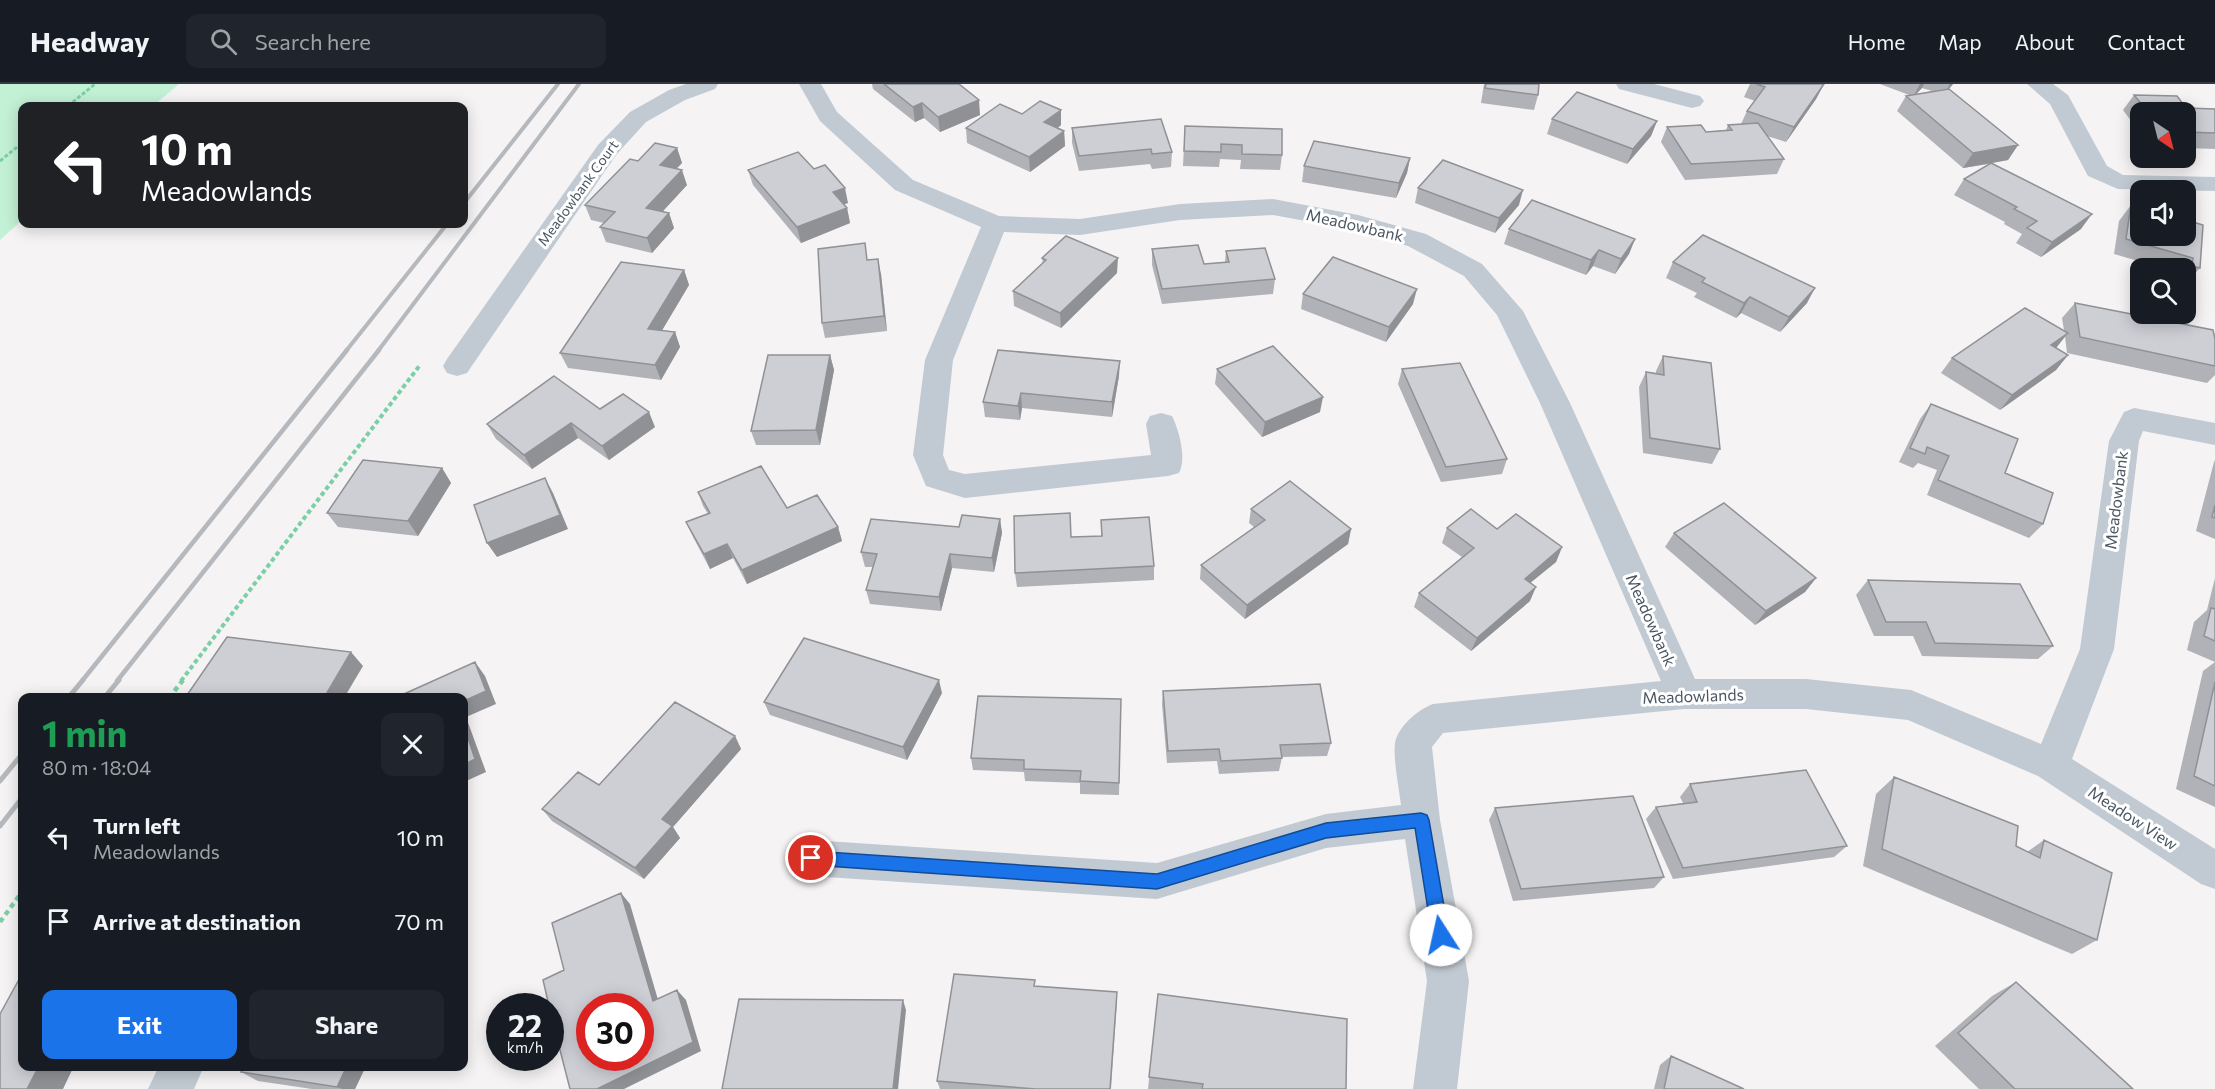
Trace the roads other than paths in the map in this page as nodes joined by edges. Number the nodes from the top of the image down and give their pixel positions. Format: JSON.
{"nodes":[{"id":1,"x":707,"y":84,"type":"edge"},
{"id":2,"x":810,"y":84,"type":"edge"},
{"id":3,"x":2038,"y":84,"type":"edge"},
{"id":4,"x":1640,"y":86,"type":"edge"},
{"id":5,"x":1692,"y":100,"type":"dead end"},
{"id":6,"x":2215,"y":184,"type":"edge"},
{"id":7,"x":995,"y":224,"type":"junction"},
{"id":8,"x":457,"y":366,"type":"dead end"},
{"id":9,"x":1161,"y":424,"type":"dead end"},
{"id":10,"x":2215,"y":434,"type":"edge"},
{"id":11,"x":1684,"y":694,"type":"junction"},
{"id":12,"x":2051,"y":765,"type":"junction"},
{"id":13,"x":1421,"y":820,"type":"junction"},
{"id":14,"x":811,"y":858,"type":"dead end"},
{"id":15,"x":2215,"y":871,"type":"edge"},
{"id":16,"x":180,"y":1071,"type":"edge"},
{"id":17,"x":170,"y":1089,"type":"edge"},
{"id":18,"x":1435,"y":1089,"type":"edge"}],
"edges":[{"from":1,"to":8,"type":"street","name":"Meadowbank Court"},
{"from":2,"to":7,"type":"street","name":"Meadowbank"},
{"from":3,"to":6,"type":"street"},
{"from":4,"to":5,"type":"street"},
{"from":7,"to":9,"type":"street"},
{"from":7,"to":11,"type":"street","name":"Meadowbank"},
{"from":10,"to":12,"type":"street","name":"Meadowbank"},
{"from":11,"to":12,"type":"street","name":"Meadowlands"},
{"from":11,"to":13,"type":"street","name":"Meadowlands"},
{"from":12,"to":15,"type":"street","name":"Meadow View"},
{"from":13,"to":14,"type":"street"},
{"from":13,"to":18,"type":"street","name":"Meadowlands"},
{"from":16,"to":17,"type":"street"}]}
